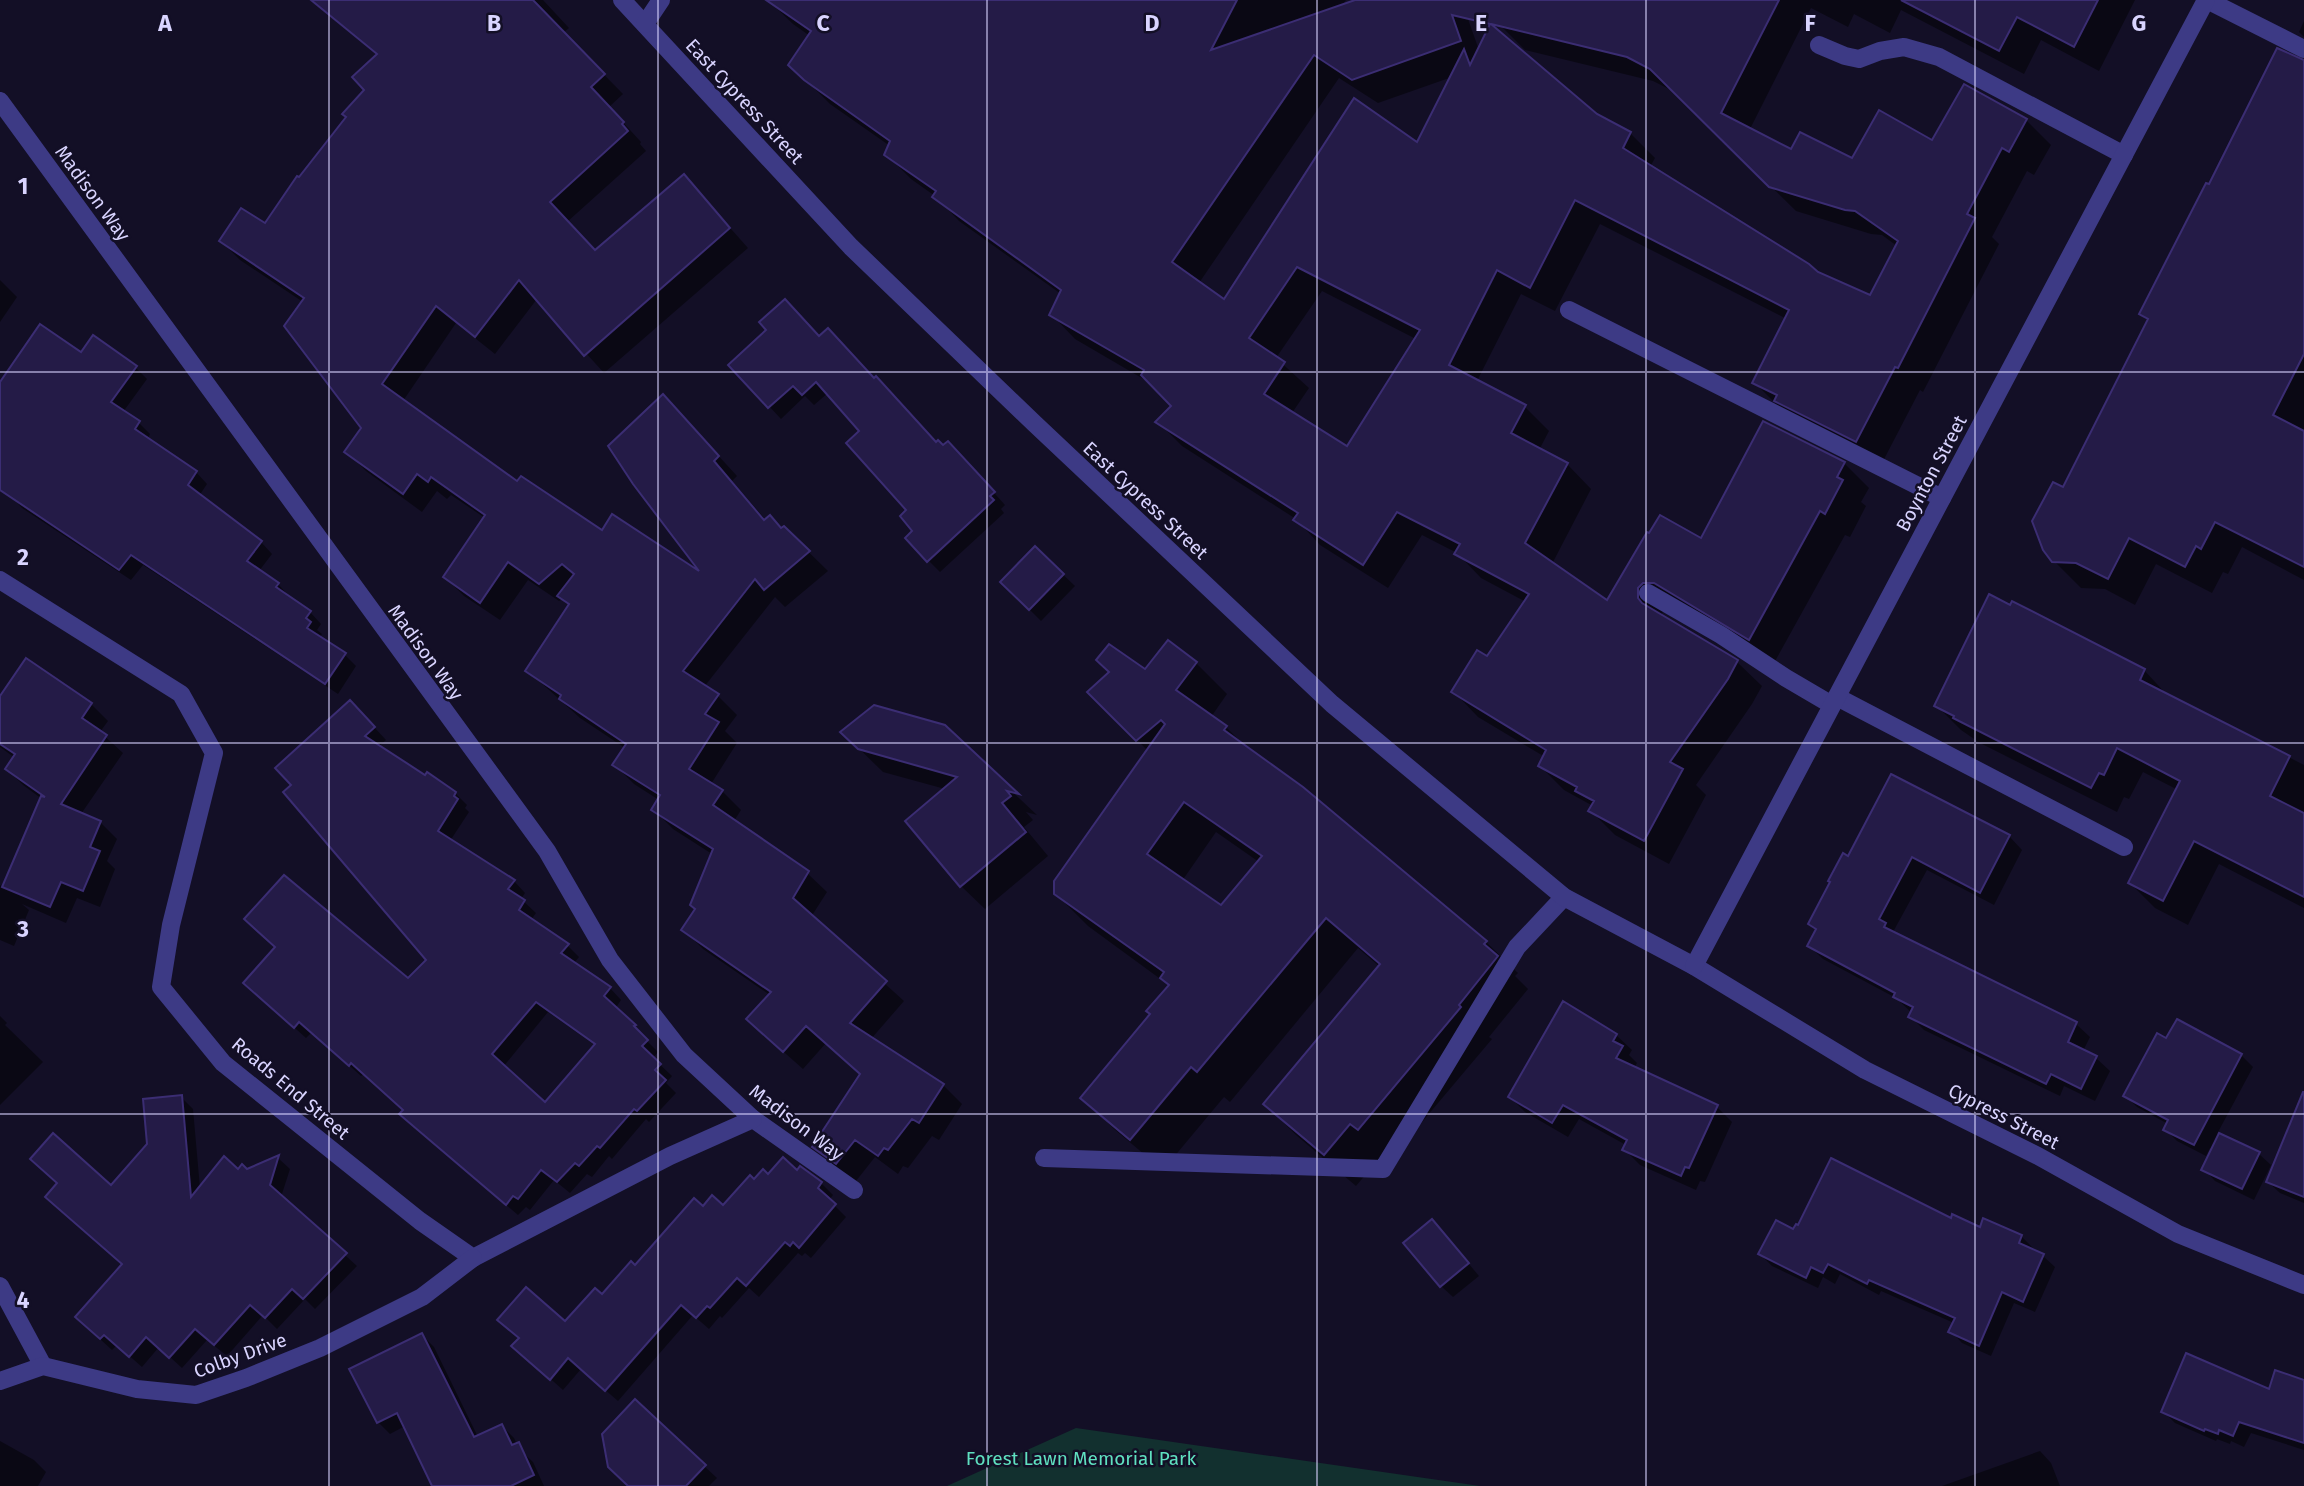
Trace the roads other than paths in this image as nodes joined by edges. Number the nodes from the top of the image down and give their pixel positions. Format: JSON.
{"nodes":[{"id":1,"x":622,"y":0,"type":"edge"},
{"id":2,"x":661,"y":0,"type":"edge"},
{"id":3,"x":2207,"y":0,"type":"edge"},
{"id":4,"x":645,"y":24,"type":"junction"},
{"id":5,"x":1819,"y":45,"type":"dead end"},
{"id":6,"x":2304,"y":50,"type":"edge"},
{"id":7,"x":0,"y":102,"type":"edge"},
{"id":8,"x":2124,"y":155,"type":"junction"},
{"id":9,"x":1569,"y":310,"type":"dead end"},
{"id":10,"x":1942,"y":498,"type":"junction"},
{"id":11,"x":0,"y":580,"type":"edge"},
{"id":12,"x":1647,"y":593,"type":"dead end"},
{"id":13,"x":1835,"y":701,"type":"junction"},
{"id":14,"x":2124,"y":847,"type":"dead end"},
{"id":15,"x":1564,"y":897,"type":"junction"},
{"id":16,"x":1694,"y":966,"type":"junction"},
{"id":17,"x":752,"y":1119,"type":"junction"},
{"id":18,"x":1044,"y":1158,"type":"dead end"},
{"id":19,"x":854,"y":1190,"type":"dead end"},
{"id":20,"x":473,"y":1258,"type":"junction"},
{"id":21,"x":2304,"y":1284,"type":"edge"},
{"id":22,"x":0,"y":1286,"type":"edge"},
{"id":23,"x":43,"y":1366,"type":"junction"},
{"id":24,"x":0,"y":1381,"type":"edge"}],
"edges":[{"from":1,"to":4,"type":"street","name":"East Cypress Street"},
{"from":2,"to":4,"type":"street"},
{"from":3,"to":6,"type":"street"},
{"from":3,"to":8,"type":"street","name":"Boynton Street"},
{"from":4,"to":15,"type":"street","name":"East Cypress Street"},
{"from":5,"to":8,"type":"street"},
{"from":7,"to":17,"type":"street","name":"Madison Way"},
{"from":8,"to":10,"type":"street","name":"Boynton Street"},
{"from":9,"to":10,"type":"street"},
{"from":10,"to":13,"type":"street","name":"Boynton Street"},
{"from":11,"to":20,"type":"street","name":"Roads End Street"},
{"from":12,"to":13,"type":"street"},
{"from":13,"to":14,"type":"street"},
{"from":13,"to":16,"type":"street","name":"Boynton Street"},
{"from":15,"to":16,"type":"street","name":"East Cypress Street"},
{"from":15,"to":18,"type":"street"},
{"from":16,"to":21,"type":"street","name":"Cypress Street"},
{"from":17,"to":19,"type":"street","name":"Madison Way"},
{"from":17,"to":20,"type":"street"},
{"from":20,"to":23,"type":"street","name":"Colby Drive"},
{"from":22,"to":23,"type":"street"},
{"from":23,"to":24,"type":"street"}]}
